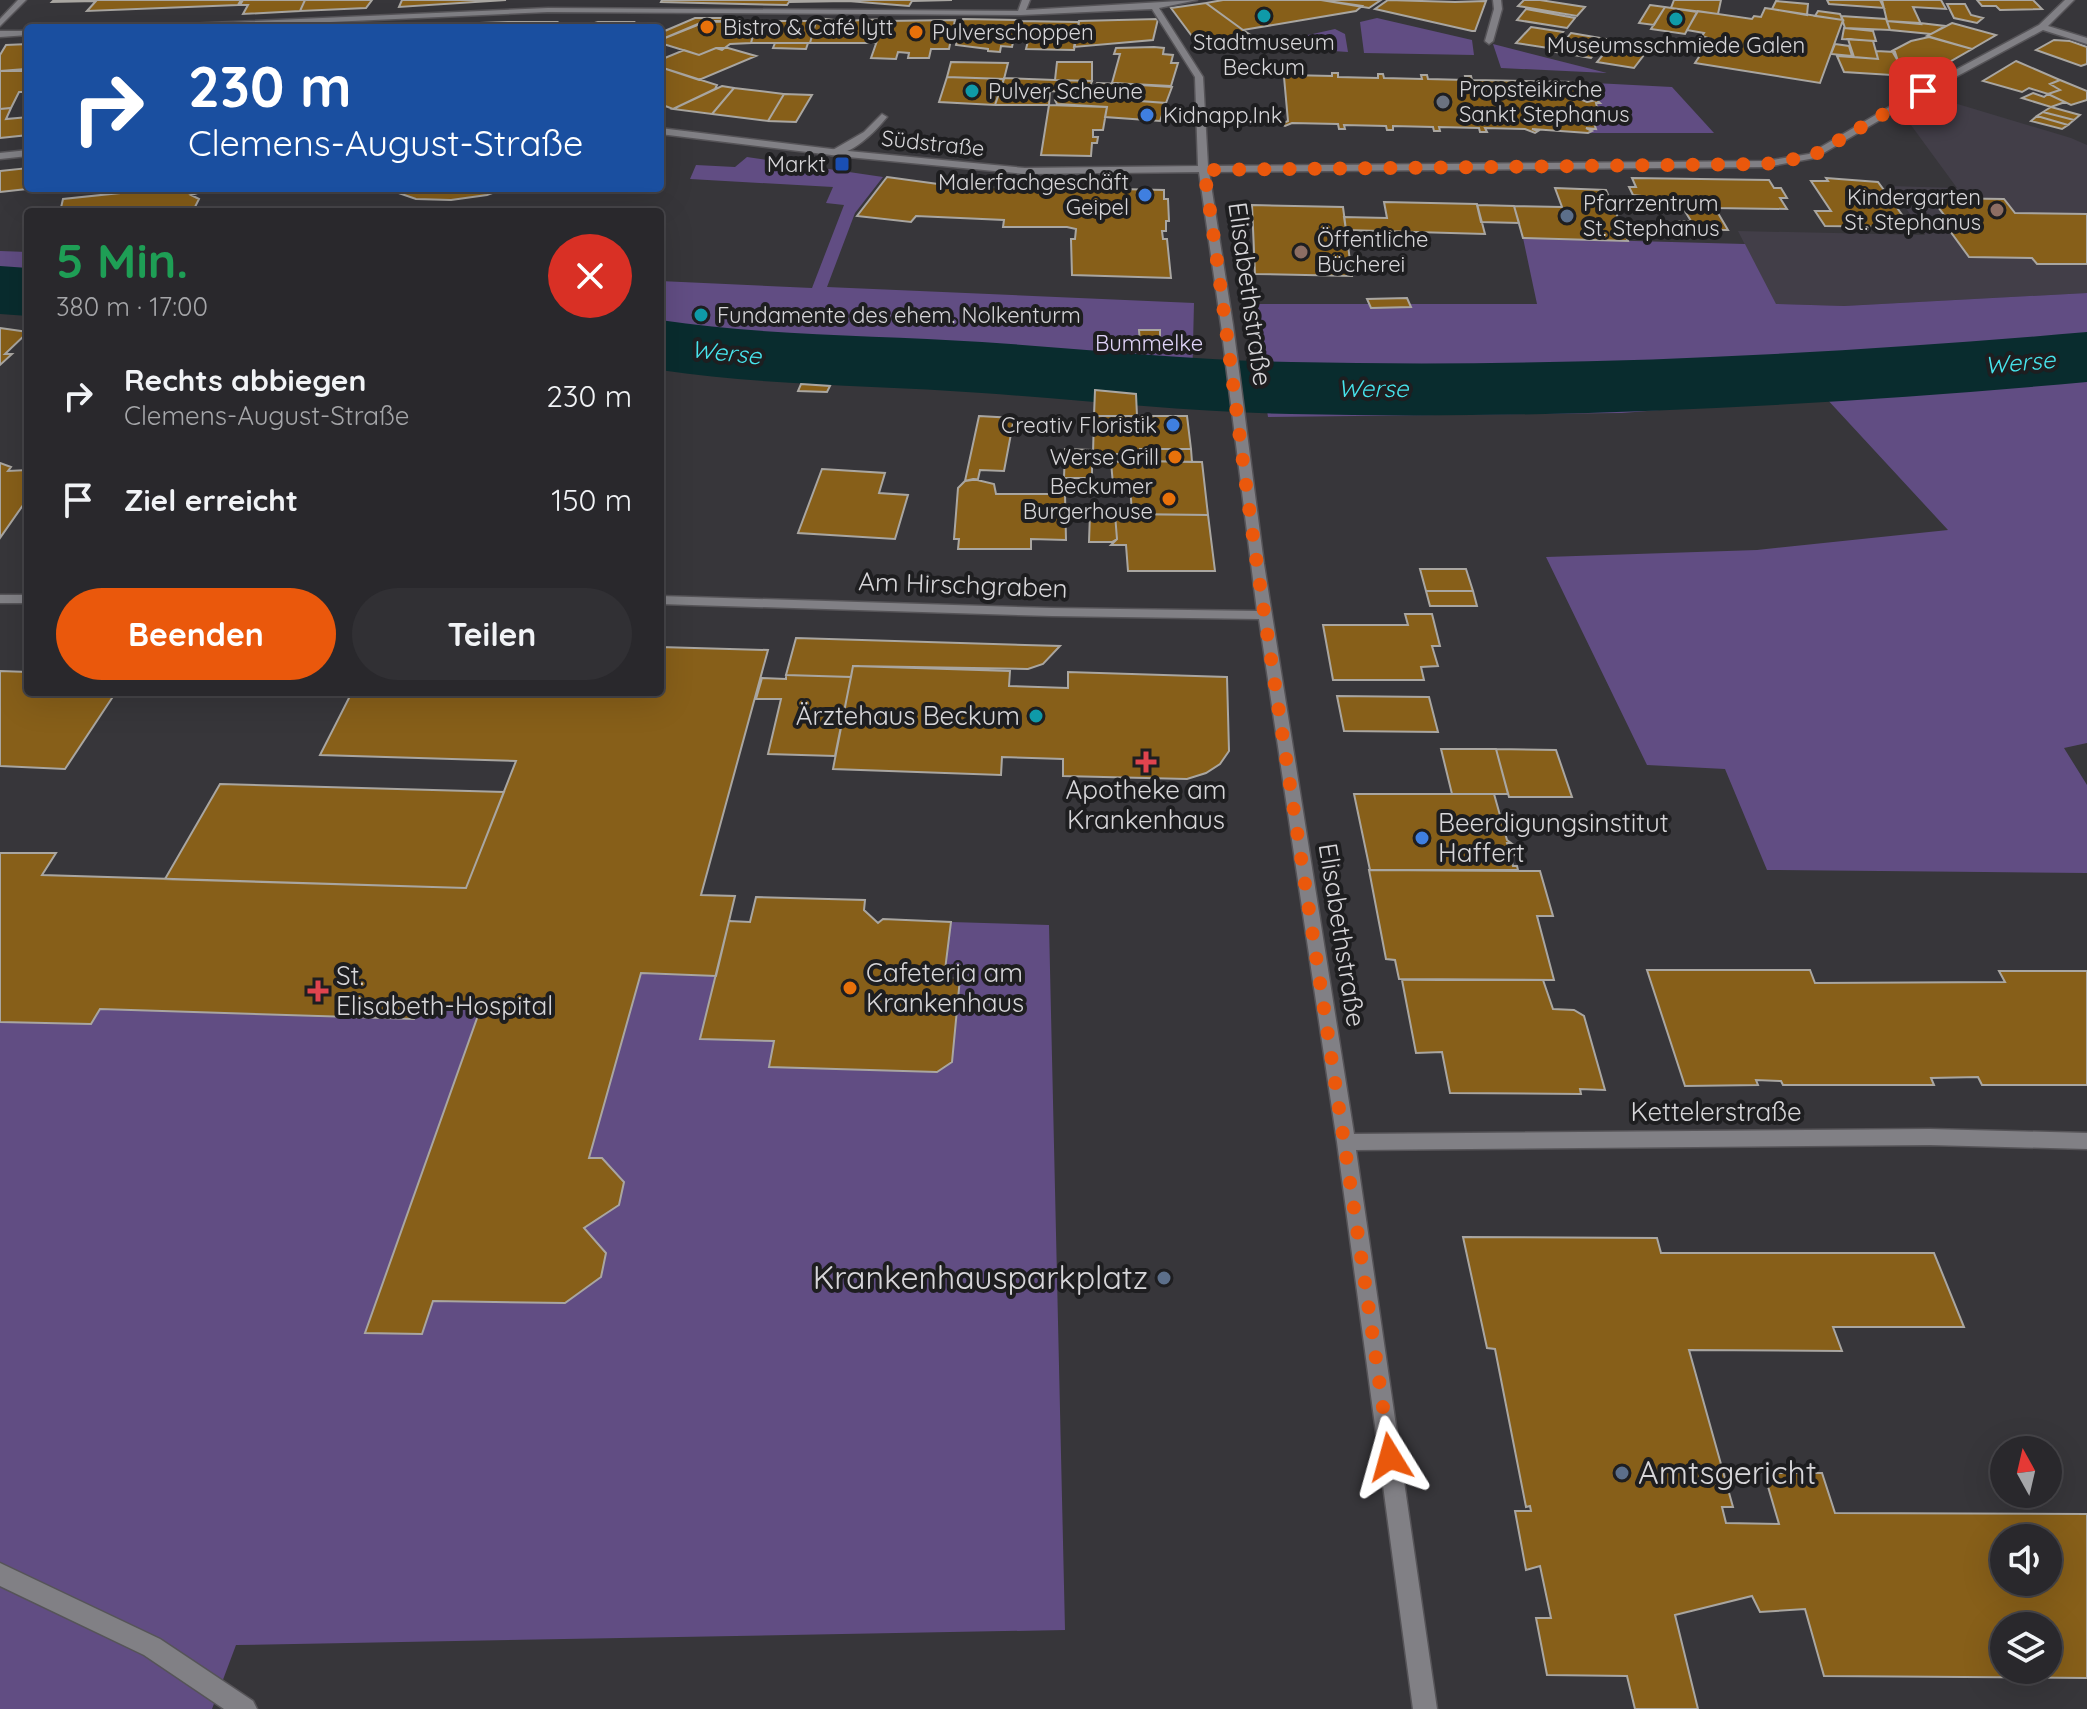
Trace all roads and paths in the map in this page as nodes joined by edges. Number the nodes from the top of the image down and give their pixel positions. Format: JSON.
{"nodes":[{"id":1,"x":22,"y":0,"type":"edge"},
{"id":2,"x":1026,"y":0,"type":"edge"},
{"id":3,"x":1193,"y":0,"type":"edge"},
{"id":4,"x":1497,"y":0,"type":"edge"},
{"id":5,"x":2070,"y":0,"type":"edge"},
{"id":6,"x":1154,"y":6,"type":"junction"},
{"id":7,"x":1021,"y":13,"type":"junction"},
{"id":8,"x":0,"y":24,"type":"edge"},
{"id":9,"x":233,"y":24,"type":"edge"},
{"id":10,"x":2042,"y":27,"type":"junction"},
{"id":11,"x":24,"y":33,"type":"edge"},
{"id":12,"x":0,"y":34,"type":"edge"},
{"id":13,"x":1489,"y":41,"type":"dead end"},
{"id":14,"x":2087,"y":41,"type":"edge"},
{"id":15,"x":882,"y":117,"type":"dead end"},
{"id":16,"x":664,"y":132,"type":"edge"},
{"id":17,"x":24,"y":153,"type":"edge"},
{"id":18,"x":834,"y":153,"type":"junction"},
{"id":19,"x":0,"y":156,"type":"edge"},
{"id":20,"x":1204,"y":170,"type":"junction"},
{"id":21,"x":0,"y":599,"type":"edge"},
{"id":22,"x":24,"y":599,"type":"edge"},
{"id":23,"x":664,"y":600,"type":"edge"},
{"id":24,"x":1265,"y":615,"type":"junction"},
{"id":25,"x":2087,"y":1141,"type":"edge"},
{"id":26,"x":1346,"y":1142,"type":"junction"},
{"id":27,"x":0,"y":1574,"type":"edge"},
{"id":28,"x":245,"y":1709,"type":"edge"},
{"id":29,"x":1425,"y":1709,"type":"edge"}],
"edges":[{"from":1,"to":8,"type":"street"},
{"from":2,"to":7,"type":"street"},
{"from":3,"to":6,"type":"street"},
{"from":4,"to":13,"type":"street"},
{"from":5,"to":10,"type":"street","name":"Südstraße"},
{"from":6,"to":7,"type":"street"},
{"from":6,"to":20,"type":"street","name":"Elisabethstraße"},
{"from":7,"to":9,"type":"street"},
{"from":10,"to":14,"type":"street"},
{"from":10,"to":20,"type":"street","name":"Südstraße"},
{"from":11,"to":12,"type":"street"},
{"from":15,"to":18,"type":"street"},
{"from":16,"to":18,"type":"street","name":"Südstraße"},
{"from":17,"to":19,"type":"street"},
{"from":18,"to":20,"type":"street","name":"Südstraße"},
{"from":20,"to":24,"type":"street","name":"Elisabethstraße"},
{"from":21,"to":22,"type":"street"},
{"from":23,"to":24,"type":"street","name":"Am Hirschgraben"},
{"from":24,"to":26,"type":"street","name":"Elisabethstraße"},
{"from":25,"to":26,"type":"street","name":"Kettelerstraße"},
{"from":26,"to":29,"type":"street","name":"Elisabethstraße"},
{"from":27,"to":28,"type":"street"}]}
